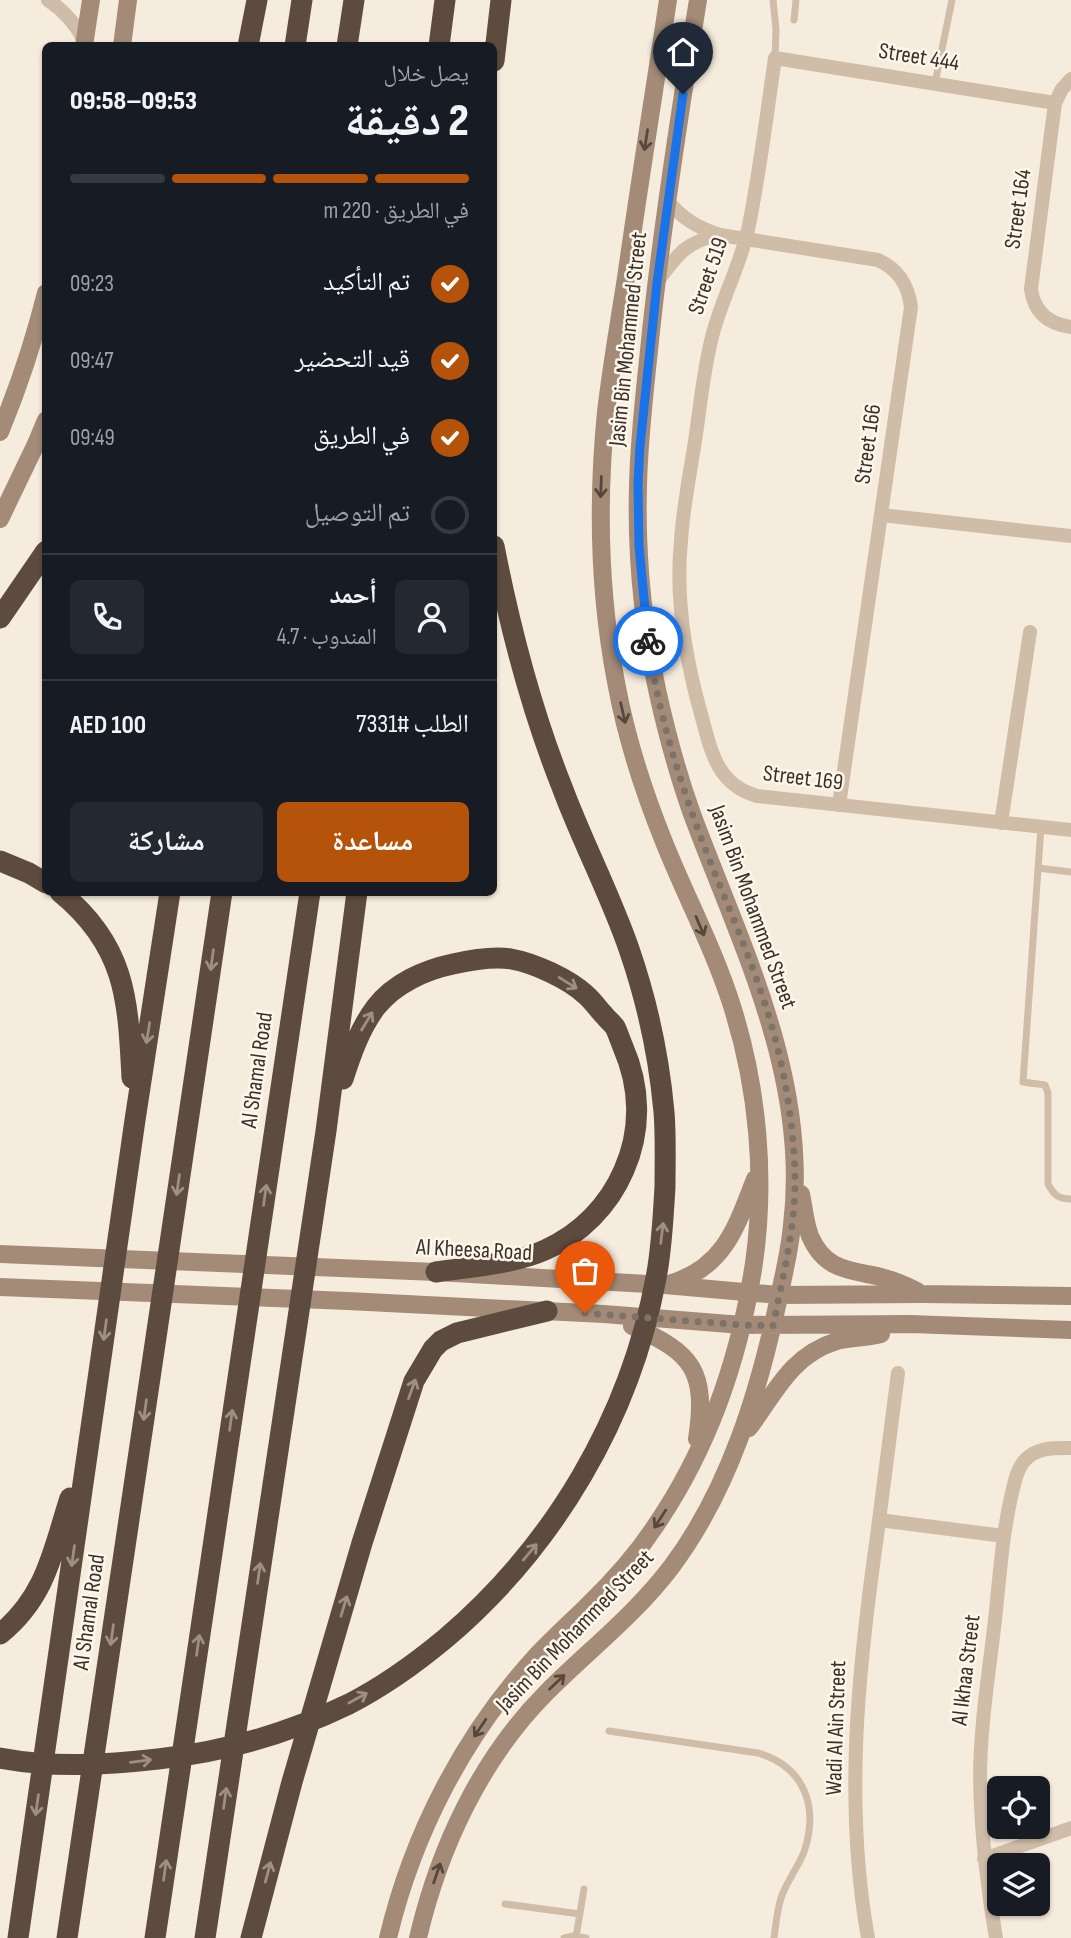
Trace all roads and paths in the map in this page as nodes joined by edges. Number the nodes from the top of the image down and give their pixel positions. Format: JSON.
{"nodes":[{"id":1,"x":48,"y":0,"type":"edge"},
{"id":2,"x":91,"y":0,"type":"edge"},
{"id":3,"x":128,"y":0,"type":"edge"},
{"id":4,"x":257,"y":0,"type":"edge"},
{"id":5,"x":302,"y":0,"type":"edge"},
{"id":6,"x":354,"y":0,"type":"edge"},
{"id":7,"x":445,"y":0,"type":"edge"},
{"id":8,"x":501,"y":0,"type":"edge"},
{"id":9,"x":668,"y":0,"type":"edge"},
{"id":10,"x":698,"y":0,"type":"edge"},
{"id":11,"x":773,"y":0,"type":"edge"},
{"id":12,"x":796,"y":0,"type":"edge"},
{"id":13,"x":952,"y":0,"type":"edge"},
{"id":14,"x":794,"y":20,"type":"dead end"},
{"id":15,"x":84,"y":42,"type":"edge"},
{"id":16,"x":85,"y":42,"type":"edge"},
{"id":17,"x":123,"y":42,"type":"edge"},
{"id":18,"x":249,"y":42,"type":"edge"},
{"id":19,"x":296,"y":42,"type":"edge"},
{"id":20,"x":348,"y":42,"type":"edge"},
{"id":21,"x":440,"y":42,"type":"edge"},
{"id":22,"x":496,"y":42,"type":"edge"},
{"id":23,"x":775,"y":58,"type":"junction"},
{"id":24,"x":1071,"y":79,"type":"edge"},
{"id":25,"x":935,"y":83,"type":"junction"},
{"id":26,"x":1055,"y":103,"type":"junction"},
{"id":27,"x":668,"y":201,"type":"junction"},
{"id":28,"x":720,"y":235,"type":"junction"},
{"id":29,"x":746,"y":239,"type":"junction"},
{"id":30,"x":657,"y":283,"type":"junction"},
{"id":31,"x":42,"y":309,"type":"edge"},
{"id":32,"x":1071,"y":327,"type":"edge"},
{"id":33,"x":42,"y":430,"type":"edge"},
{"id":34,"x":0,"y":432,"type":"edge"},
{"id":35,"x":685,"y":509,"type":"joint"},
{"id":36,"x":881,"y":515,"type":"junction"},
{"id":37,"x":0,"y":519,"type":"edge"},
{"id":38,"x":1071,"y":536,"type":"edge"},
{"id":39,"x":42,"y":557,"type":"edge"},
{"id":40,"x":497,"y":562,"type":"edge"},
{"id":41,"x":0,"y":618,"type":"edge"},
{"id":42,"x":1030,"y":632,"type":"dead end"},
{"id":43,"x":839,"y":805,"type":"junction"},
{"id":44,"x":1002,"y":822,"type":"junction"},
{"id":45,"x":1041,"y":827,"type":"junction"},
{"id":46,"x":1071,"y":830,"type":"edge"},
{"id":47,"x":0,"y":861,"type":"edge"},
{"id":48,"x":1038,"y":869,"type":"junction"},
{"id":49,"x":1071,"y":872,"type":"edge"},
{"id":50,"x":42,"y":881,"type":"edge"},
{"id":51,"x":64,"y":896,"type":"edge"},
{"id":52,"x":169,"y":896,"type":"edge"},
{"id":53,"x":221,"y":896,"type":"edge"},
{"id":54,"x":309,"y":896,"type":"edge"},
{"id":55,"x":356,"y":896,"type":"edge"},
{"id":56,"x":135,"y":1120,"type":"junction"},
{"id":57,"x":326,"y":1131,"type":"junction"},
{"id":58,"x":759,"y":1168,"type":"junction"},
{"id":59,"x":795,"y":1175,"type":"junction"},
{"id":60,"x":1071,"y":1199,"type":"edge"},
{"id":61,"x":8,"y":1254,"type":"edge"},
{"id":62,"x":436,"y":1272,"type":"junction"},
{"id":63,"x":665,"y":1285,"type":"junction"},
{"id":64,"x":6,"y":1287,"type":"edge"},
{"id":65,"x":749,"y":1293,"type":"junction"},
{"id":66,"x":923,"y":1294,"type":"junction"},
{"id":67,"x":779,"y":1295,"type":"junction"},
{"id":68,"x":1071,"y":1297,"type":"edge"},
{"id":69,"x":547,"y":1311,"type":"junction"},
{"id":70,"x":604,"y":1314,"type":"junction"},
{"id":71,"x":911,"y":1324,"type":"junction"},
{"id":72,"x":742,"y":1325,"type":"junction"},
{"id":73,"x":773,"y":1326,"type":"junction"},
{"id":74,"x":1071,"y":1329,"type":"edge"},
{"id":75,"x":898,"y":1373,"type":"dead end"},
{"id":76,"x":736,"y":1445,"type":"junction"},
{"id":77,"x":88,"y":1446,"type":"junction"},
{"id":78,"x":1071,"y":1447,"type":"edge"},
{"id":79,"x":694,"y":1460,"type":"junction"},
{"id":80,"x":879,"y":1520,"type":"junction"},
{"id":81,"x":1004,"y":1536,"type":"junction"},
{"id":82,"x":0,"y":1634,"type":"edge"},
{"id":83,"x":609,"y":1731,"type":"dead end"},
{"id":84,"x":0,"y":1758,"type":"edge"},
{"id":85,"x":1071,"y":1828,"type":"edge"},
{"id":86,"x":985,"y":1859,"type":"junction"},
{"id":87,"x":584,"y":1889,"type":"dead end"},
{"id":88,"x":505,"y":1904,"type":"dead end"},
{"id":89,"x":580,"y":1914,"type":"junction"},
{"id":90,"x":576,"y":1937,"type":"edge"},
{"id":91,"x":18,"y":1938,"type":"edge"},
{"id":92,"x":67,"y":1938,"type":"edge"},
{"id":93,"x":155,"y":1938,"type":"edge"},
{"id":94,"x":205,"y":1938,"type":"edge"},
{"id":95,"x":251,"y":1938,"type":"edge"},
{"id":96,"x":388,"y":1938,"type":"edge"},
{"id":97,"x":418,"y":1938,"type":"edge"},
{"id":98,"x":564,"y":1938,"type":"edge"},
{"id":99,"x":586,"y":1938,"type":"edge"},
{"id":100,"x":774,"y":1938,"type":"edge"},
{"id":101,"x":868,"y":1938,"type":"edge"},
{"id":102,"x":996,"y":1938,"type":"edge"}],
"edges":[{"from":1,"to":15,"type":"street"},
{"from":2,"to":16,"type":"main road"},
{"from":3,"to":17,"type":"main road"},
{"from":4,"to":18,"type":"highway"},
{"from":5,"to":19,"type":"highway"},
{"from":6,"to":20,"type":"highway"},
{"from":7,"to":21,"type":"highway"},
{"from":8,"to":22,"type":"highway"},
{"from":9,"to":58,"type":"main road","name":"Jasim Bin Mohammed Street","one_way":true},
{"from":10,"to":27,"type":"main road","name":"Jasim Bin Mohammed Street"},
{"from":11,"to":23,"type":"lane"},
{"from":12,"to":14,"type":"lane"},
{"from":13,"to":25,"type":"lane"},
{"from":23,"to":25,"type":"street","name":"Street 444"},
{"from":23,"to":29,"type":"street","name":"Street 519"},
{"from":24,"to":26,"type":"street","name":"Street 164"},
{"from":25,"to":26,"type":"street","name":"Street 444"},
{"from":26,"to":32,"type":"street","name":"Street 164"},
{"from":27,"to":28,"type":"street","name":"Street 166"},
{"from":27,"to":30,"type":"main road","name":"Jasim Bin Mohammed Street"},
{"from":28,"to":29,"type":"street","name":"Street 166"},
{"from":28,"to":30,"type":"street","name":"Street 166"},
{"from":29,"to":35,"type":"street","name":"Street 519"},
{"from":29,"to":36,"type":"street","name":"Street 166"},
{"from":30,"to":59,"type":"main road","name":"Jasim Bin Mohammed Street"},
{"from":31,"to":34,"type":"main road"},
{"from":33,"to":37,"type":"main road"},
{"from":35,"to":43,"type":"street","name":"Street 169"},
{"from":36,"to":38,"type":"street"},
{"from":36,"to":43,"type":"street","name":"Street 166"},
{"from":39,"to":41,"type":"highway"},
{"from":84,"to":40,"type":"highway","one_way":true},
{"from":42,"to":44,"type":"street"},
{"from":43,"to":44,"type":"street","name":"Street 169"},
{"from":44,"to":45,"type":"street","name":"Street 169"},
{"from":45,"to":46,"type":"street","name":"Street 169"},
{"from":45,"to":48,"type":"lane"},
{"from":47,"to":50,"type":"highway"},
{"from":48,"to":49,"type":"lane"},
{"from":48,"to":60,"type":"lane"},
{"from":51,"to":56,"type":"highway"},
{"from":52,"to":56,"type":"highway","one_way":true},
{"from":53,"to":92,"type":"highway","name":"Al Shamal Road","one_way":true},
{"from":93,"to":54,"type":"highway","name":"Al Shamal Road","one_way":true},
{"from":55,"to":57,"type":"highway"},
{"from":56,"to":77,"type":"highway","one_way":true},
{"from":57,"to":62,"type":"highway","one_way":true},
{"from":94,"to":57,"type":"highway","one_way":true},
{"from":58,"to":63,"type":"main road"},
{"from":58,"to":65,"type":"main road","name":"Jasim Bin Mohammed Street"},
{"from":59,"to":66,"type":"main road"},
{"from":59,"to":67,"type":"main road","name":"Jasim Bin Mohammed Street"},
{"from":61,"to":62,"type":"main road","name":"Al Kheesa Road"},
{"from":62,"to":63,"type":"main road","name":"Al Kheesa Road"},
{"from":63,"to":65,"type":"main road","name":"Al Kheesa Road"},
{"from":64,"to":69,"type":"main road"},
{"from":65,"to":67,"type":"main road","name":"Al Kheesa Road"},
{"from":65,"to":72,"type":"main road","name":"Jasim Bin Mohammed Street"},
{"from":66,"to":67,"type":"main road","name":"Al Kheesa Road"},
{"from":66,"to":68,"type":"main road","name":"Al Kheesa Road"},
{"from":67,"to":73,"type":"main road","name":"Jasim Bin Mohammed Street"},
{"from":69,"to":70,"type":"main road"},
{"from":95,"to":69,"type":"highway","one_way":true},
{"from":70,"to":72,"type":"main road"},
{"from":70,"to":79,"type":"main road"},
{"from":71,"to":73,"type":"main road"},
{"from":71,"to":74,"type":"main road"},
{"from":71,"to":76,"type":"main road"},
{"from":72,"to":73,"type":"main road"},
{"from":72,"to":79,"type":"main road","name":"Jasim Bin Mohammed Street"},
{"from":73,"to":76,"type":"main road","name":"Jasim Bin Mohammed Street"},
{"from":75,"to":80,"type":"street","name":"Wadi Al Ain Street"},
{"from":97,"to":76,"type":"main road","name":"Jasim Bin Mohammed Street","one_way":true},
{"from":77,"to":82,"type":"highway"},
{"from":77,"to":91,"type":"highway","one_way":true},
{"from":78,"to":81,"type":"street","name":"Al Ikhaa Street"},
{"from":79,"to":96,"type":"main road","name":"Jasim Bin Mohammed Street","one_way":true},
{"from":80,"to":81,"type":"street"},
{"from":80,"to":101,"type":"street","name":"Wadi Al Ain Street"},
{"from":81,"to":86,"type":"street","name":"Al Ikhaa Street"},
{"from":83,"to":100,"type":"lane"},
{"from":85,"to":86,"type":"street"},
{"from":86,"to":102,"type":"street","name":"Al Ikhaa Street"},
{"from":87,"to":89,"type":"lane"},
{"from":88,"to":89,"type":"lane"},
{"from":89,"to":90,"type":"lane"},
{"from":90,"to":98,"type":"lane"},
{"from":90,"to":99,"type":"lane"}]}
